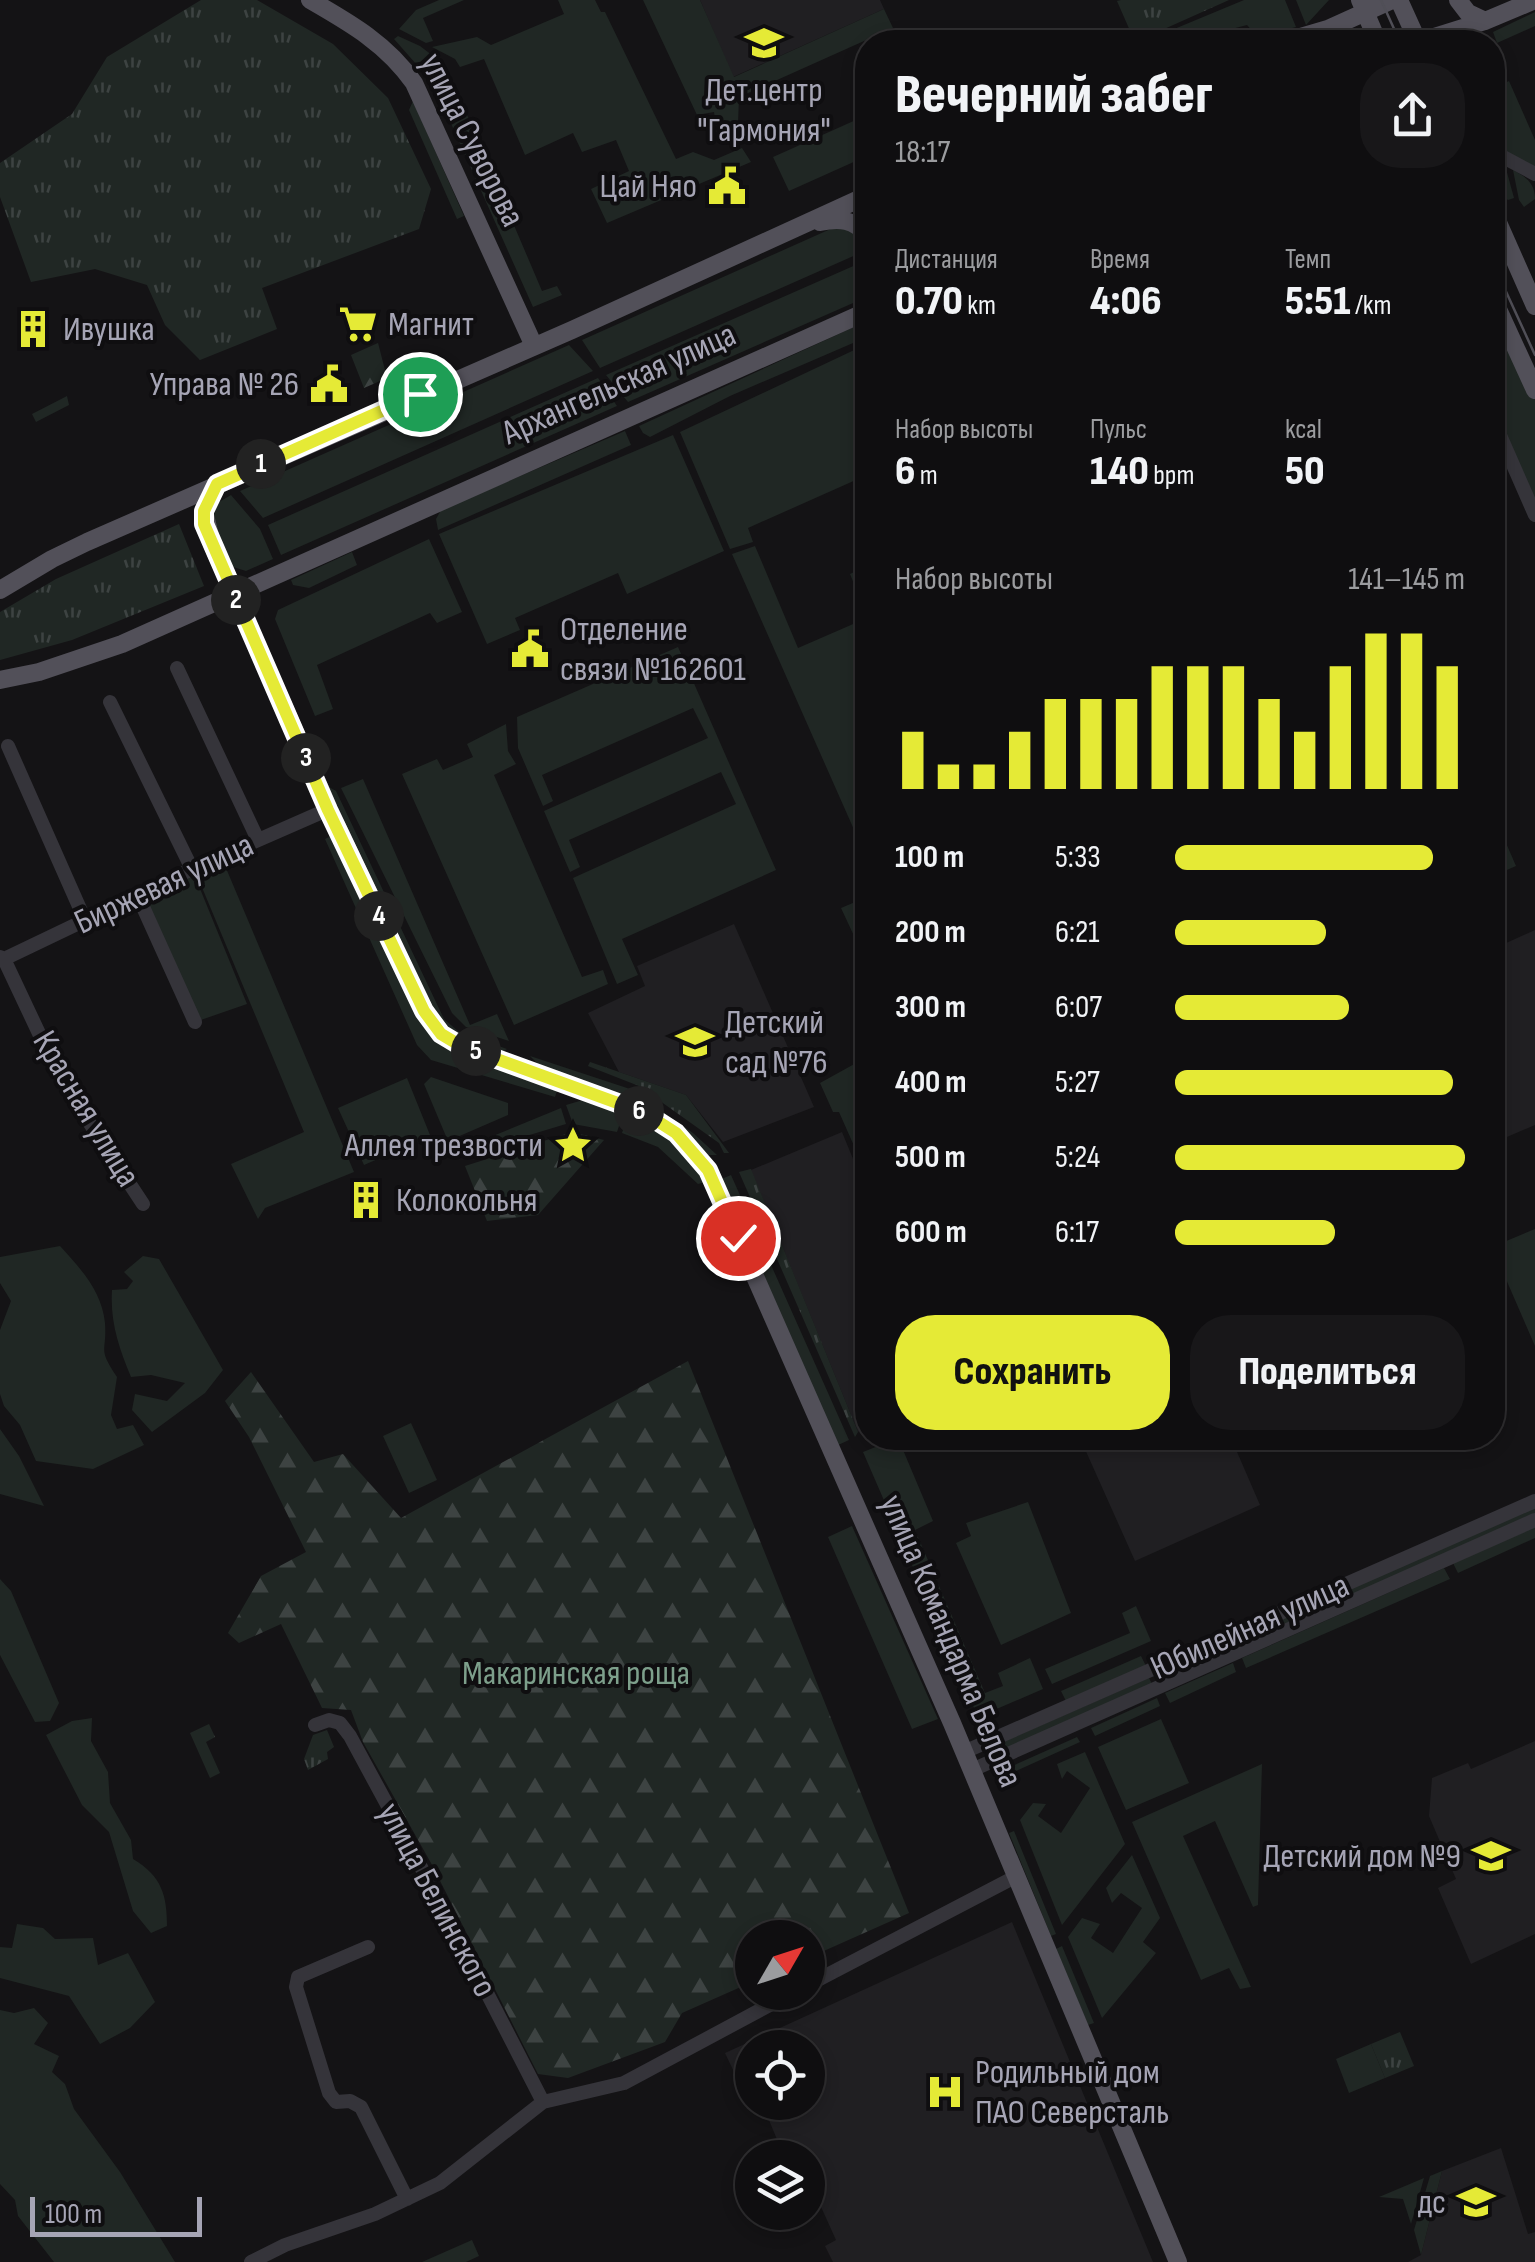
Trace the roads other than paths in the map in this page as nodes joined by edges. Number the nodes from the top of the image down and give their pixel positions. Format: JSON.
{"nodes":[{"id":1,"x":310,"y":0,"type":"edge"},
{"id":2,"x":1396,"y":0,"type":"edge"},
{"id":3,"x":1458,"y":0,"type":"edge"},
{"id":4,"x":1535,"y":0,"type":"edge"},
{"id":5,"x":1363,"y":6,"type":"edge"},
{"id":6,"x":1485,"y":22,"type":"junction"},
{"id":7,"x":1310,"y":30,"type":"edge"},
{"id":8,"x":1373,"y":30,"type":"edge"},
{"id":9,"x":1412,"y":30,"type":"edge"},
{"id":10,"x":1458,"y":30,"type":"edge"},
{"id":11,"x":1505,"y":158,"type":"edge"},
{"id":12,"x":1535,"y":174,"type":"edge"},
{"id":13,"x":855,"y":202,"type":"edge"},
{"id":14,"x":855,"y":225,"type":"edge"},
{"id":15,"x":800,"y":226,"type":"junction"},
{"id":16,"x":1505,"y":239,"type":"edge"},
{"id":17,"x":1535,"y":306,"type":"edge"},
{"id":18,"x":855,"y":310,"type":"edge"},
{"id":19,"x":855,"y":316,"type":"edge"},
{"id":20,"x":834,"y":324,"type":"junction"},
{"id":21,"x":1505,"y":324,"type":"edge"},
{"id":22,"x":534,"y":346,"type":"junction"},
{"id":23,"x":1535,"y":390,"type":"edge"},
{"id":24,"x":1505,"y":447,"type":"edge"},
{"id":25,"x":217,"y":484,"type":"junction"},
{"id":26,"x":1535,"y":515,"type":"edge"},
{"id":27,"x":0,"y":590,"type":"edge"},
{"id":28,"x":233,"y":594,"type":"junction"},
{"id":29,"x":177,"y":668,"type":"dead end"},
{"id":30,"x":0,"y":680,"type":"edge"},
{"id":31,"x":110,"y":702,"type":"dead end"},
{"id":32,"x":8,"y":746,"type":"dead end"},
{"id":33,"x":328,"y":810,"type":"junction"},
{"id":34,"x":258,"y":840,"type":"junction"},
{"id":35,"x":192,"y":869,"type":"junction"},
{"id":36,"x":138,"y":896,"type":"junction"},
{"id":37,"x":85,"y":920,"type":"junction"},
{"id":38,"x":2,"y":958,"type":"edge"},
{"id":39,"x":195,"y":1022,"type":"dead end"},
{"id":40,"x":143,"y":1204,"type":"dead end"},
{"id":41,"x":1535,"y":1501,"type":"edge"},
{"id":42,"x":1535,"y":1520,"type":"edge"},
{"id":43,"x":1226,"y":1637,"type":"junction"},
{"id":44,"x":1234,"y":1654,"type":"junction"},
{"id":45,"x":315,"y":1725,"type":"dead end"},
{"id":46,"x":968,"y":1761,"type":"junction"},
{"id":47,"x":1016,"y":1876,"type":"junction"},
{"id":48,"x":368,"y":1947,"type":"dead end"},
{"id":49,"x":825,"y":1976,"type":"edge"},
{"id":50,"x":760,"y":2010,"type":"edge"},
{"id":51,"x":543,"y":2102,"type":"junction"},
{"id":52,"x":406,"y":2199,"type":"junction"},
{"id":53,"x":251,"y":2262,"type":"edge"},
{"id":54,"x":1178,"y":2262,"type":"edge"}],
"edges":[{"from":1,"to":22,"type":"main road","name":"улица Суворова"},
{"from":2,"to":5,"type":"main road"},
{"from":2,"to":9,"type":"main road"},
{"from":3,"to":6,"type":"main road"},
{"from":4,"to":6,"type":"main road"},
{"from":5,"to":7,"type":"main road"},
{"from":5,"to":8,"type":"main road"},
{"from":6,"to":10,"type":"main road"},
{"from":11,"to":12,"type":"street"},
{"from":13,"to":15,"type":"main road","name":"Архангельская улица"},
{"from":14,"to":15,"type":"main road"},
{"from":15,"to":22,"type":"main road","name":"Архангельская улица"},
{"from":16,"to":17,"type":"main road"},
{"from":18,"to":20,"type":"main road"},
{"from":19,"to":20,"type":"main road","name":"Архангельская улица"},
{"from":20,"to":28,"type":"main road","name":"Архангельская улица"},
{"from":21,"to":23,"type":"main road"},
{"from":22,"to":25,"type":"main road","name":"Архангельская улица"},
{"from":24,"to":26,"type":"street"},
{"from":25,"to":27,"type":"main road","name":"Архангельская улица"},
{"from":25,"to":28,"type":"main road","name":"улица Командарма Белова"},
{"from":28,"to":30,"type":"main road","name":"Архангельская улица"},
{"from":28,"to":33,"type":"main road","name":"улица Командарма Белова"},
{"from":29,"to":34,"type":"street"},
{"from":31,"to":35,"type":"street"},
{"from":32,"to":37,"type":"street"},
{"from":33,"to":34,"type":"street","name":"Биржевая улица"},
{"from":33,"to":46,"type":"main road","name":"улица Командарма Белова"},
{"from":34,"to":35,"type":"street","name":"Биржевая улица"},
{"from":35,"to":36,"type":"street","name":"Биржевая улица"},
{"from":36,"to":37,"type":"street","name":"Биржевая улица"},
{"from":36,"to":39,"type":"street"},
{"from":37,"to":38,"type":"street","name":"Биржевая улица"},
{"from":38,"to":40,"type":"street","name":"Красная улица"},
{"from":41,"to":43,"type":"street","name":"Юбилейная улица"},
{"from":42,"to":44,"type":"street","name":"Юбилейная улица"},
{"from":43,"to":44,"type":"street"},
{"from":43,"to":46,"type":"street","name":"Юбилейная улица"},
{"from":44,"to":46,"type":"street","name":"Юбилейная улица"},
{"from":45,"to":51,"type":"street","name":"улица Белинского"},
{"from":46,"to":47,"type":"main road","name":"улица Командарма Белова"},
{"from":47,"to":49,"type":"street"},
{"from":47,"to":54,"type":"main road","name":"улица Командарма Белова"},
{"from":48,"to":52,"type":"street"},
{"from":50,"to":51,"type":"street"},
{"from":51,"to":52,"type":"street"},
{"from":52,"to":53,"type":"street"}]}
